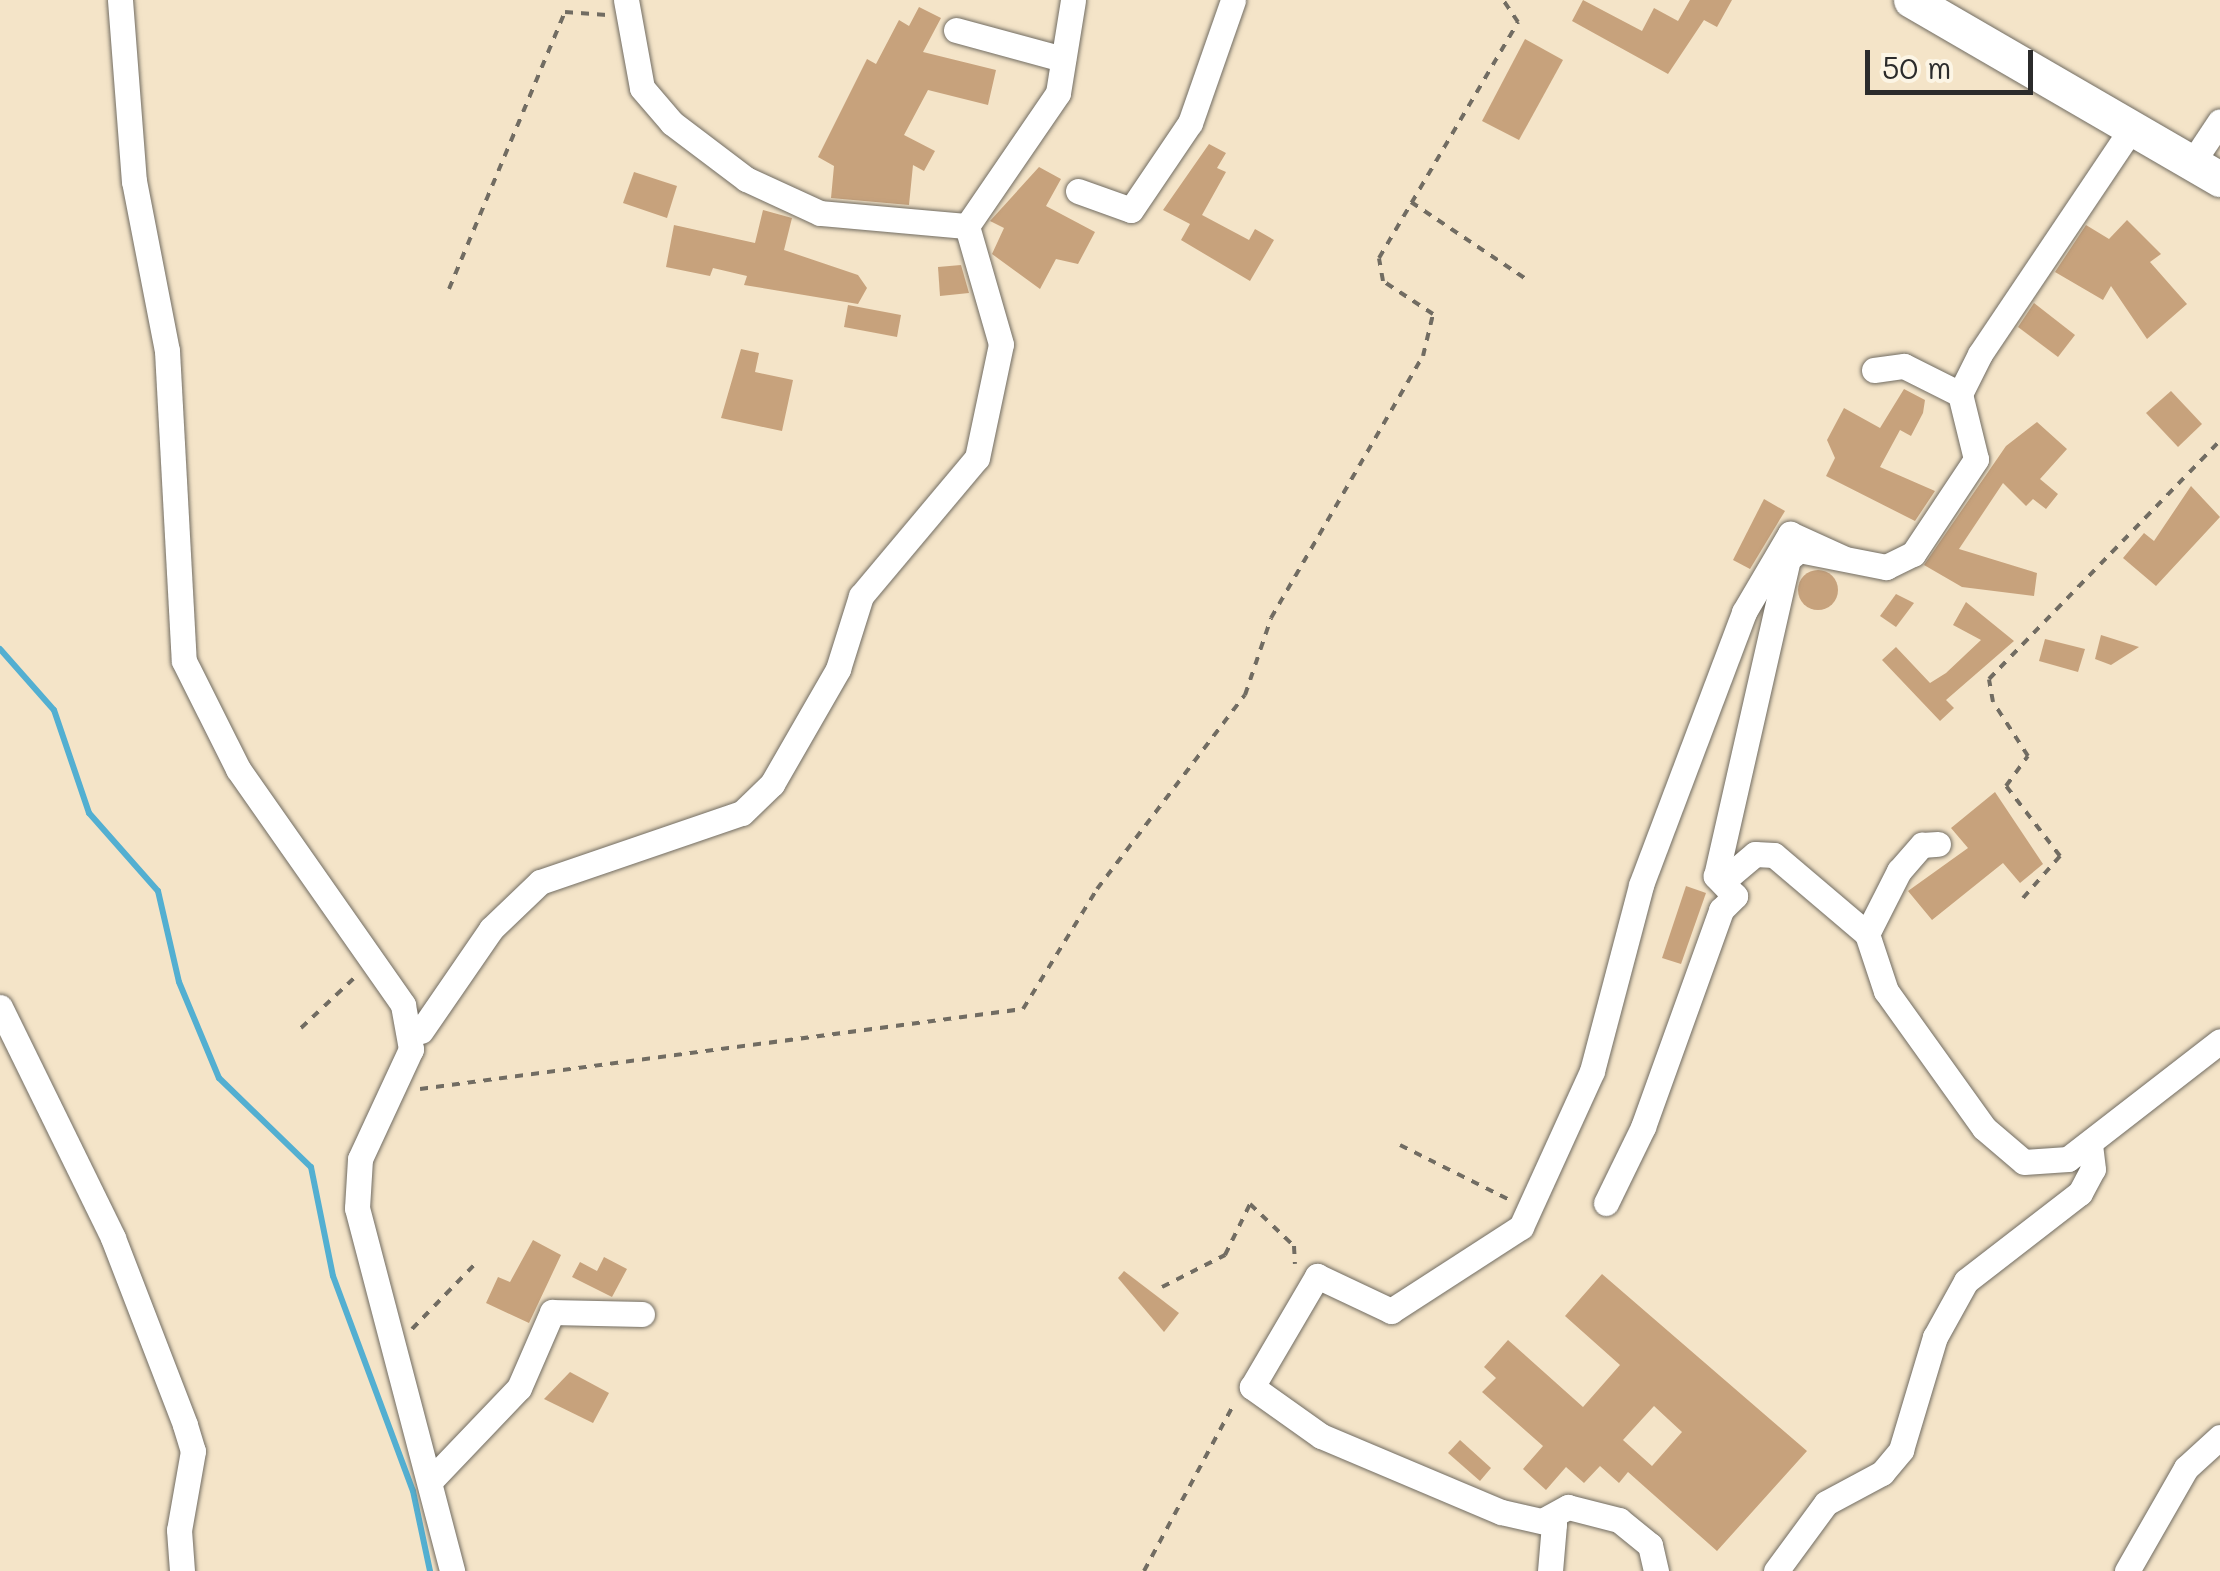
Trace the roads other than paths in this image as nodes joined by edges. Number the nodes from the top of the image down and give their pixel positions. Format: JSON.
{"nodes":[{"id":1,"x":120,"y":0,"type":"edge"},
{"id":2,"x":1073,"y":0,"type":"edge"},
{"id":3,"x":1233,"y":0,"type":"edge"},
{"id":4,"x":1911,"y":0,"type":"edge"},
{"id":5,"x":626,"y":10,"type":"edge"},
{"id":6,"x":956,"y":30,"type":"dead end"},
{"id":7,"x":1063,"y":59,"type":"junction"},
{"id":8,"x":2220,"y":121,"type":"edge"},
{"id":9,"x":2132,"y":128,"type":"junction"},
{"id":10,"x":2206,"y":170,"type":"edge"},
{"id":11,"x":1078,"y":191,"type":"dead end"},
{"id":12,"x":967,"y":226,"type":"junction"},
{"id":13,"x":1874,"y":370,"type":"dead end"},
{"id":14,"x":1960,"y":394,"type":"junction"},
{"id":15,"x":1843,"y":558,"type":"junction"},
{"id":16,"x":1938,"y":844,"type":"dead end"},
{"id":17,"x":1722,"y":881,"type":"junction"},
{"id":18,"x":1868,"y":934,"type":"junction"},
{"id":19,"x":0,"y":1007,"type":"edge"},
{"id":20,"x":421,"y":1031,"type":"dead end"},
{"id":21,"x":2220,"y":1041,"type":"edge"},
{"id":22,"x":2090,"y":1144,"type":"junction"},
{"id":23,"x":1606,"y":1203,"type":"dead end"},
{"id":24,"x":642,"y":1314,"type":"dead end"},
{"id":25,"x":2220,"y":1437,"type":"edge"},
{"id":26,"x":431,"y":1480,"type":"junction"},
{"id":27,"x":1546,"y":1519,"type":"junction"},
{"id":28,"x":182,"y":1571,"type":"edge"},
{"id":29,"x":452,"y":1571,"type":"edge"},
{"id":30,"x":1550,"y":1571,"type":"edge"},
{"id":31,"x":1656,"y":1571,"type":"edge"},
{"id":32,"x":1776,"y":1571,"type":"edge"},
{"id":33,"x":2126,"y":1571,"type":"edge"}],
"edges":[{"from":1,"to":26,"type":"street"},
{"from":2,"to":7,"type":"street"},
{"from":3,"to":11,"type":"street"},
{"from":4,"to":9,"type":"main road"},
{"from":5,"to":12,"type":"street"},
{"from":6,"to":7,"type":"street"},
{"from":7,"to":12,"type":"street"},
{"from":8,"to":10,"type":"street"},
{"from":9,"to":10,"type":"main road"},
{"from":9,"to":14,"type":"street"},
{"from":12,"to":20,"type":"street"},
{"from":13,"to":14,"type":"street"},
{"from":14,"to":15,"type":"street"},
{"from":15,"to":17,"type":"street"},
{"from":15,"to":27,"type":"street"},
{"from":16,"to":18,"type":"street"},
{"from":17,"to":18,"type":"street"},
{"from":17,"to":23,"type":"street"},
{"from":18,"to":22,"type":"street"},
{"from":19,"to":28,"type":"street"},
{"from":21,"to":22,"type":"street"},
{"from":22,"to":32,"type":"street"},
{"from":24,"to":26,"type":"street"},
{"from":25,"to":33,"type":"street"},
{"from":26,"to":29,"type":"street"},
{"from":27,"to":30,"type":"street"},
{"from":27,"to":31,"type":"street"}]}
